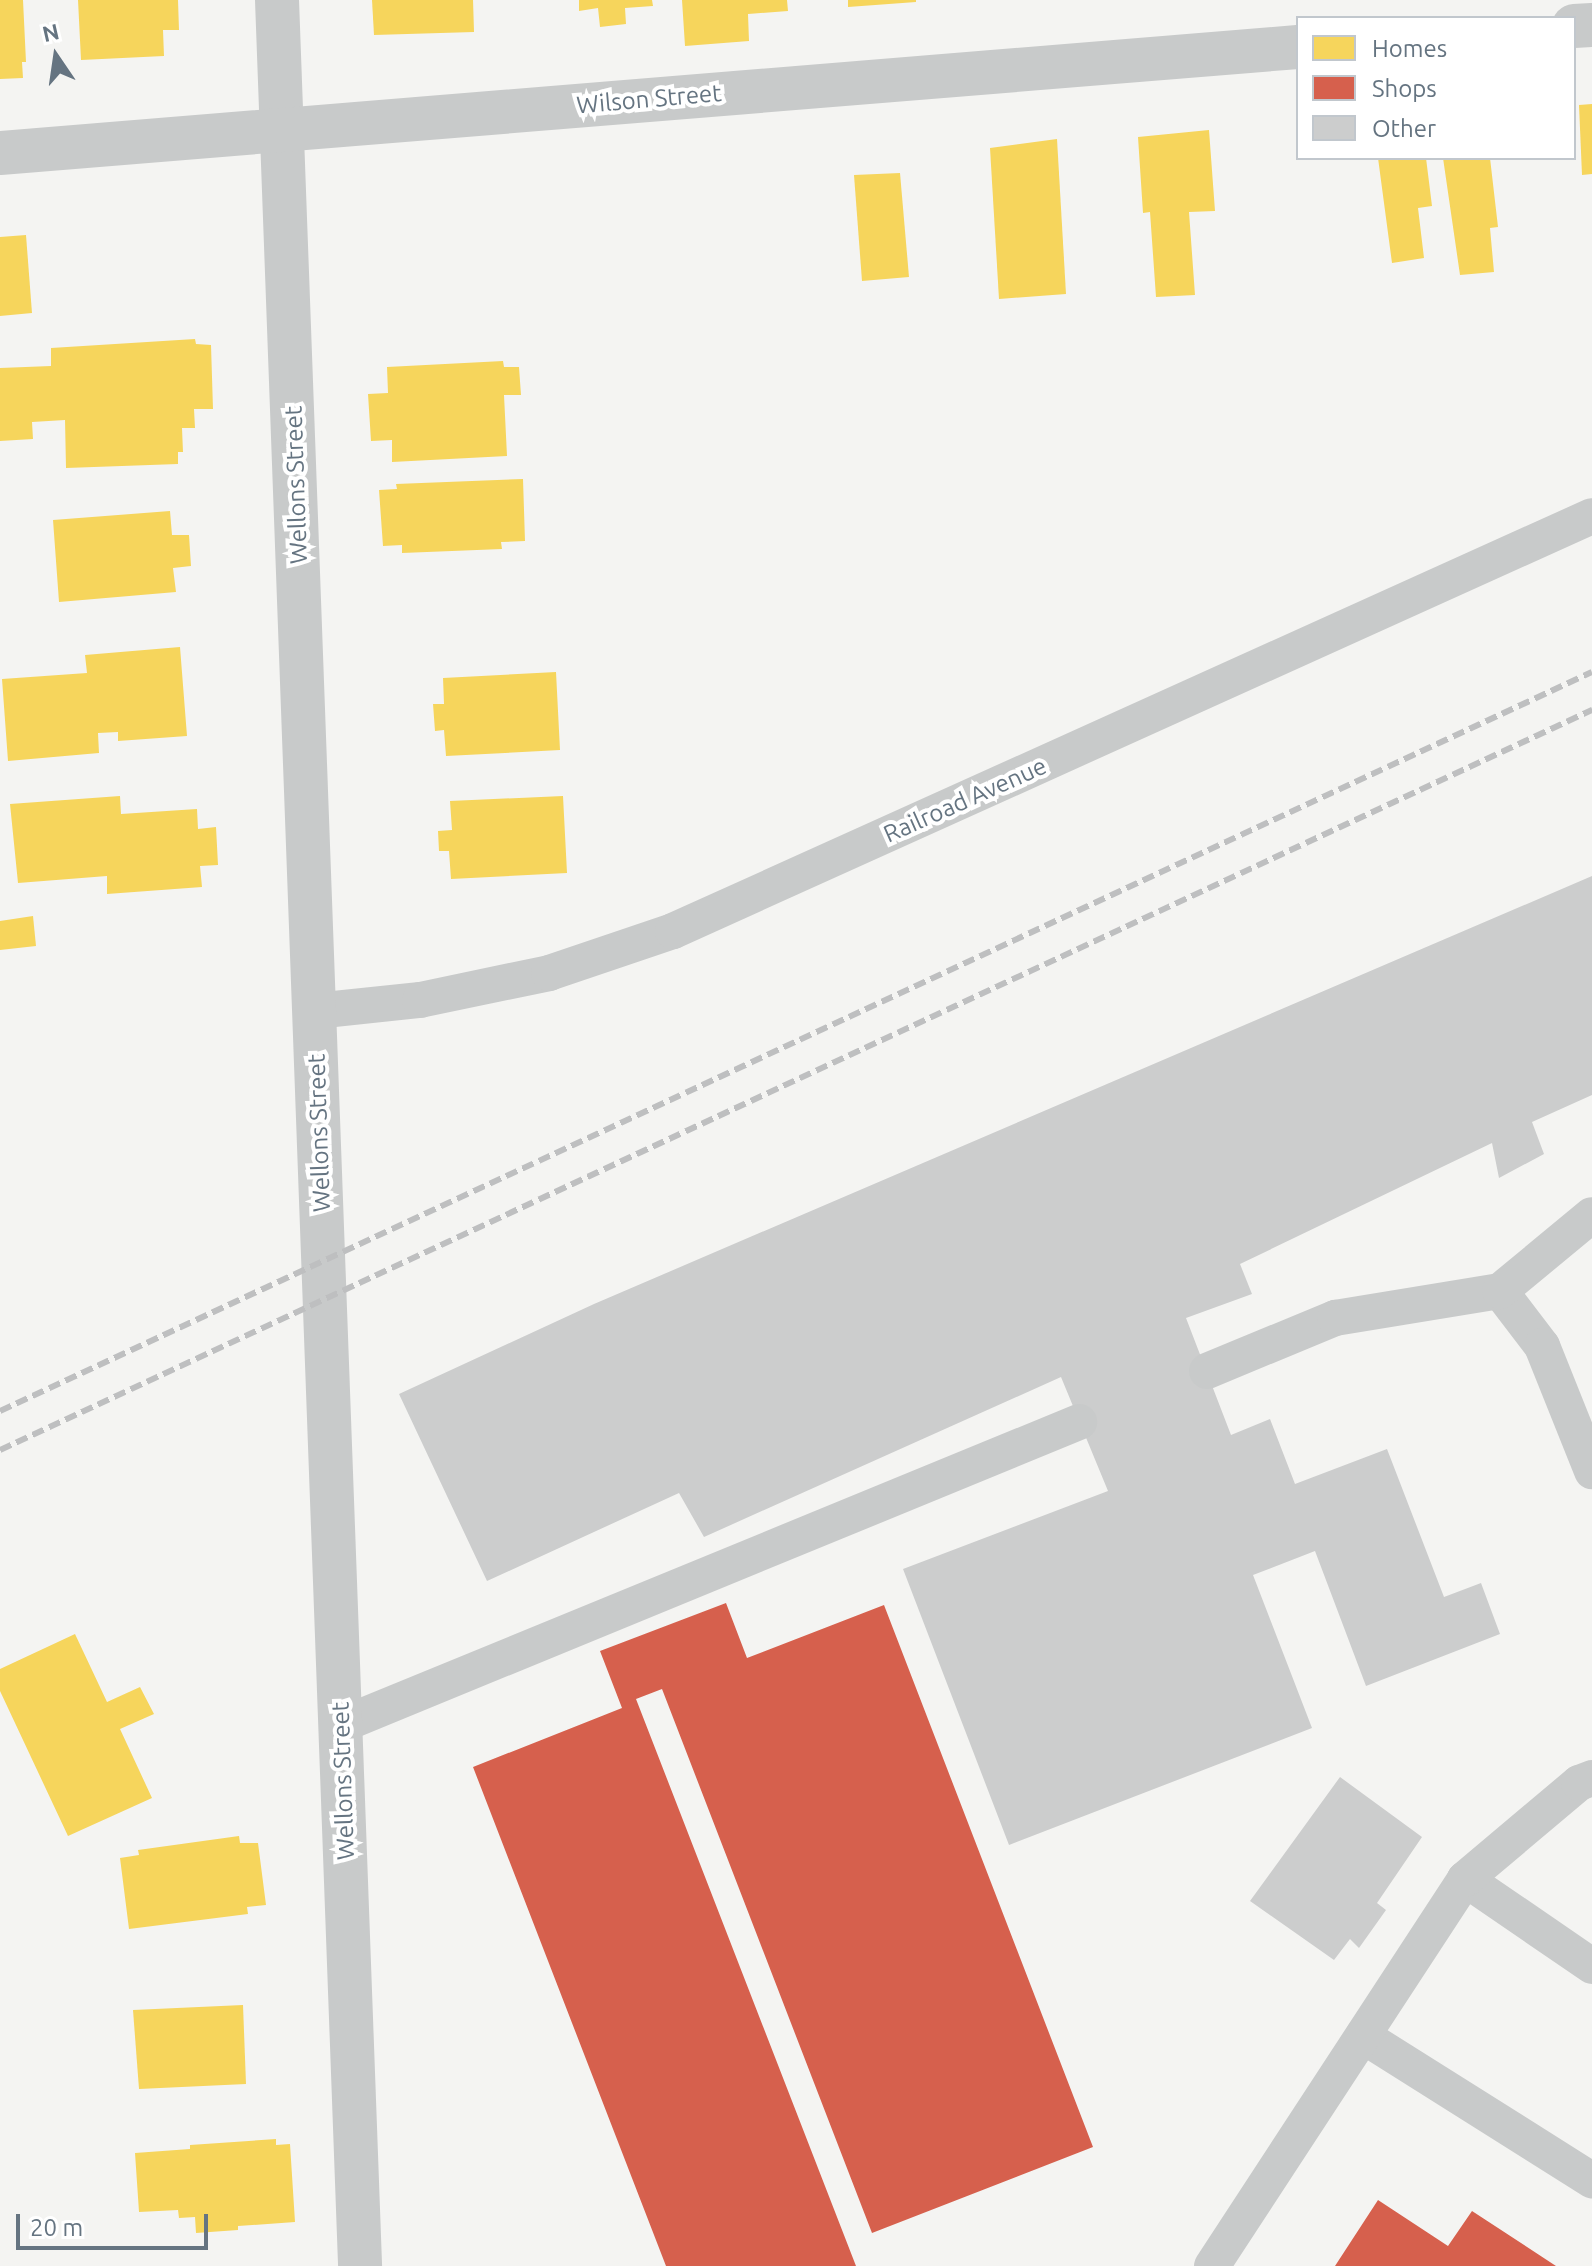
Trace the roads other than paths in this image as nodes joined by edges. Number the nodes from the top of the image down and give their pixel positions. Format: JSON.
{"nodes":[{"id":1,"x":277,"y":0,"type":"edge"},
{"id":2,"x":1296,"y":47,"type":"edge"},
{"id":3,"x":283,"y":130,"type":"junction"},
{"id":4,"x":0,"y":153,"type":"edge"},
{"id":5,"x":1592,"y":516,"type":"edge"},
{"id":6,"x":315,"y":1011,"type":"junction"},
{"id":7,"x":1592,"y":1215,"type":"edge"},
{"id":8,"x":1500,"y":1291,"type":"junction"},
{"id":9,"x":1207,"y":1371,"type":"dead end"},
{"id":10,"x":1079,"y":1422,"type":"dead end"},
{"id":11,"x":1592,"y":1471,"type":"edge"},
{"id":12,"x":341,"y":1725,"type":"junction"},
{"id":13,"x":1592,"y":1778,"type":"edge"},
{"id":14,"x":1465,"y":1879,"type":"junction"},
{"id":15,"x":1592,"y":1966,"type":"edge"},
{"id":16,"x":1363,"y":2036,"type":"junction"},
{"id":17,"x":1592,"y":2180,"type":"edge"},
{"id":18,"x":360,"y":2266,"type":"edge"},
{"id":19,"x":1212,"y":2266,"type":"edge"}],
"edges":[{"from":1,"to":3,"type":"street","name":"Wellons Street"},
{"from":2,"to":3,"type":"street","name":"Wilson Street"},
{"from":3,"to":4,"type":"street","name":"Wilson Street"},
{"from":3,"to":6,"type":"street","name":"Wellons Street"},
{"from":5,"to":6,"type":"lane","name":"Railroad Avenue"},
{"from":6,"to":12,"type":"street","name":"Wellons Street"},
{"from":7,"to":8,"type":"lane"},
{"from":8,"to":9,"type":"lane"},
{"from":8,"to":11,"type":"lane"},
{"from":10,"to":12,"type":"lane"},
{"from":12,"to":18,"type":"street","name":"Wellons Street"},
{"from":13,"to":14,"type":"lane"},
{"from":14,"to":15,"type":"lane"},
{"from":14,"to":16,"type":"lane"},
{"from":16,"to":17,"type":"lane"},
{"from":16,"to":19,"type":"lane"}]}
